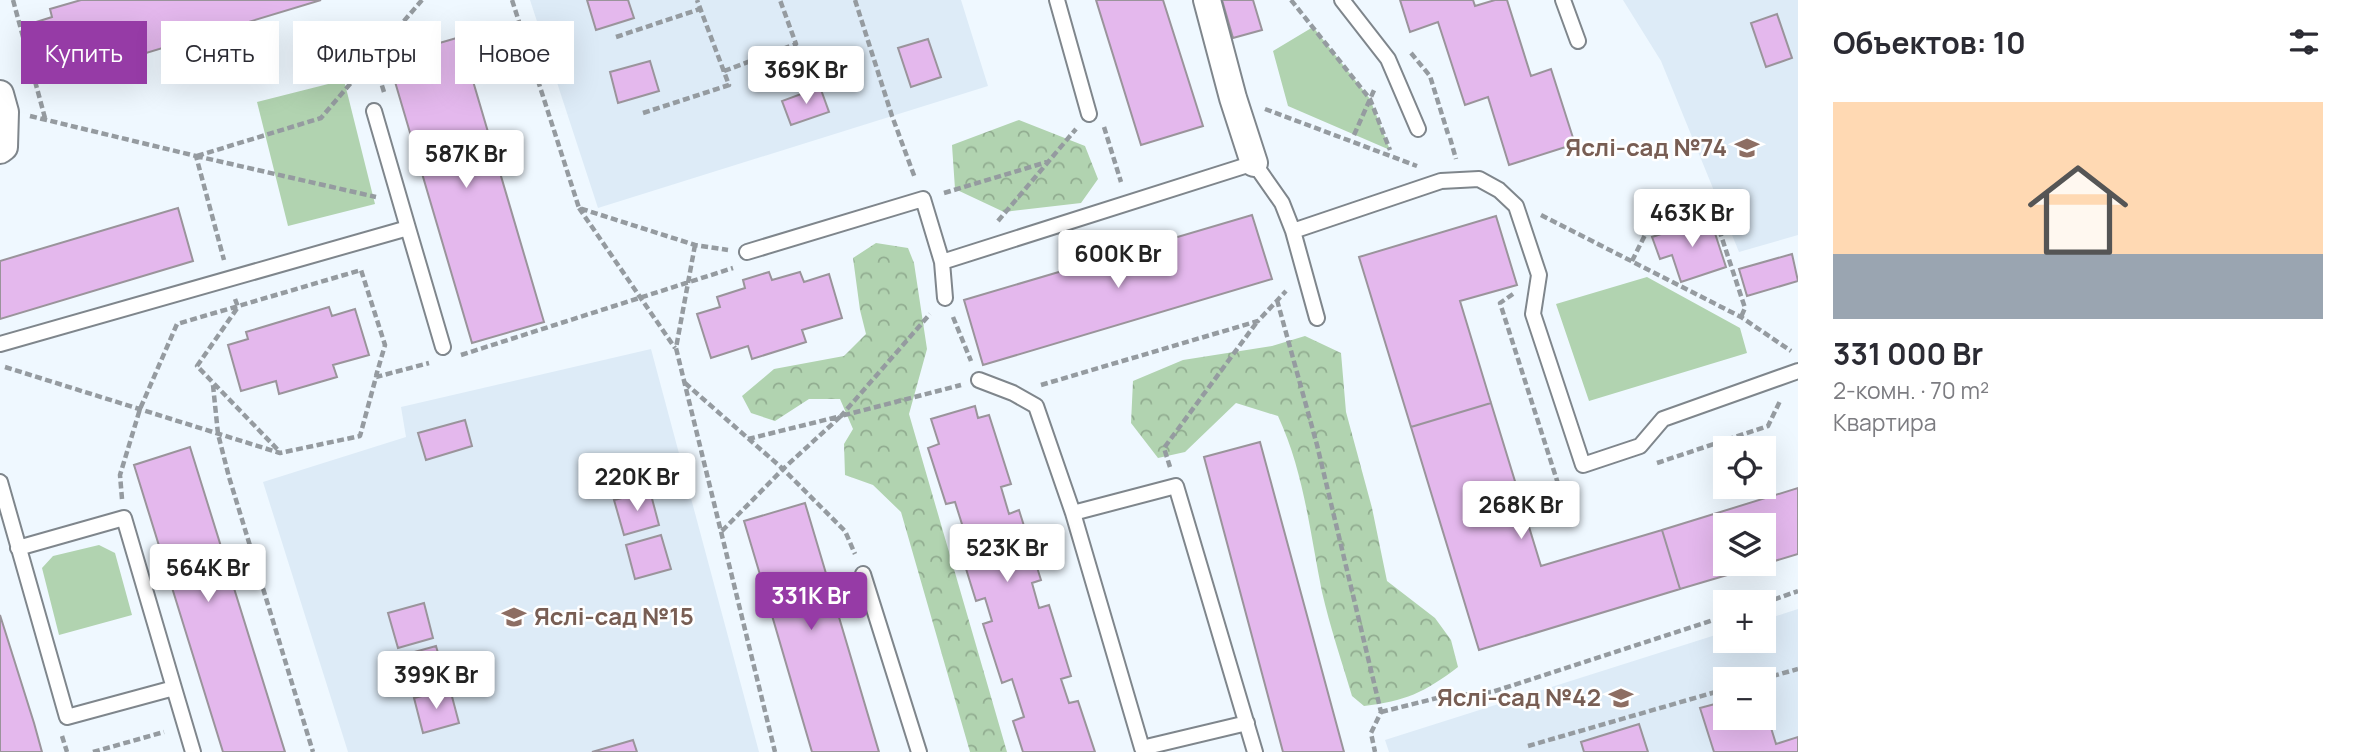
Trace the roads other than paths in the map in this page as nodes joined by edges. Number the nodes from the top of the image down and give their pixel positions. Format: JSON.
{"nodes":[{"id":1,"x":1057,"y":0,"type":"edge"},
{"id":2,"x":1207,"y":0,"type":"edge"},
{"id":3,"x":1342,"y":0,"type":"edge"},
{"id":4,"x":1563,"y":0,"type":"edge"},
{"id":5,"x":1578,"y":41,"type":"dead end"},
{"id":6,"x":3,"y":103,"type":"edge"},
{"id":7,"x":374,"y":111,"type":"dead end"},
{"id":8,"x":1088,"y":114,"type":"road end"},
{"id":9,"x":1418,"y":129,"type":"dead end"},
{"id":10,"x":0,"y":150,"type":"edge"},
{"id":11,"x":1254,"y":163,"type":"junction"},
{"id":12,"x":408,"y":228,"type":"junction"},
{"id":13,"x":1293,"y":231,"type":"junction"},
{"id":14,"x":747,"y":252,"type":"road end"},
{"id":15,"x":942,"y":262,"type":"junction"},
{"id":16,"x":945,"y":298,"type":"road end"},
{"id":17,"x":1317,"y":318,"type":"dead end"},
{"id":18,"x":0,"y":344,"type":"edge"},
{"id":19,"x":445,"y":355,"type":"road end"},
{"id":20,"x":1798,"y":371,"type":"edge"},
{"id":21,"x":979,"y":380,"type":"road end"},
{"id":22,"x":0,"y":482,"type":"edge"},
{"id":23,"x":1073,"y":513,"type":"junction"},
{"id":24,"x":18,"y":548,"type":"junction"},
{"id":25,"x":863,"y":574,"type":"road end"},
{"id":26,"x":174,"y":688,"type":"junction"},
{"id":27,"x":1247,"y":723,"type":"junction"},
{"id":28,"x":193,"y":752,"type":"edge"},
{"id":29,"x":919,"y":752,"type":"edge"},
{"id":30,"x":1255,"y":752,"type":"edge"}],
"edges":[{"from":1,"to":8,"type":"lane"},
{"from":2,"to":11,"type":"street"},
{"from":3,"to":9,"type":"lane"},
{"from":4,"to":5,"type":"lane"},
{"from":6,"to":10,"type":"street"},
{"from":7,"to":12,"type":"lane"},
{"from":11,"to":13,"type":"lane"},
{"from":11,"to":15,"type":"lane"},
{"from":12,"to":18,"type":"lane"},
{"from":12,"to":19,"type":"lane"},
{"from":13,"to":17,"type":"lane"},
{"from":13,"to":20,"type":"lane"},
{"from":14,"to":15,"type":"lane"},
{"from":15,"to":16,"type":"lane"},
{"from":21,"to":23,"type":"lane"},
{"from":22,"to":24,"type":"lane"},
{"from":23,"to":27,"type":"lane"},
{"from":23,"to":27,"type":"lane"},
{"from":24,"to":26,"type":"lane"},
{"from":24,"to":26,"type":"lane"},
{"from":25,"to":29,"type":"lane"},
{"from":26,"to":28,"type":"lane"},
{"from":27,"to":30,"type":"lane"}]}
